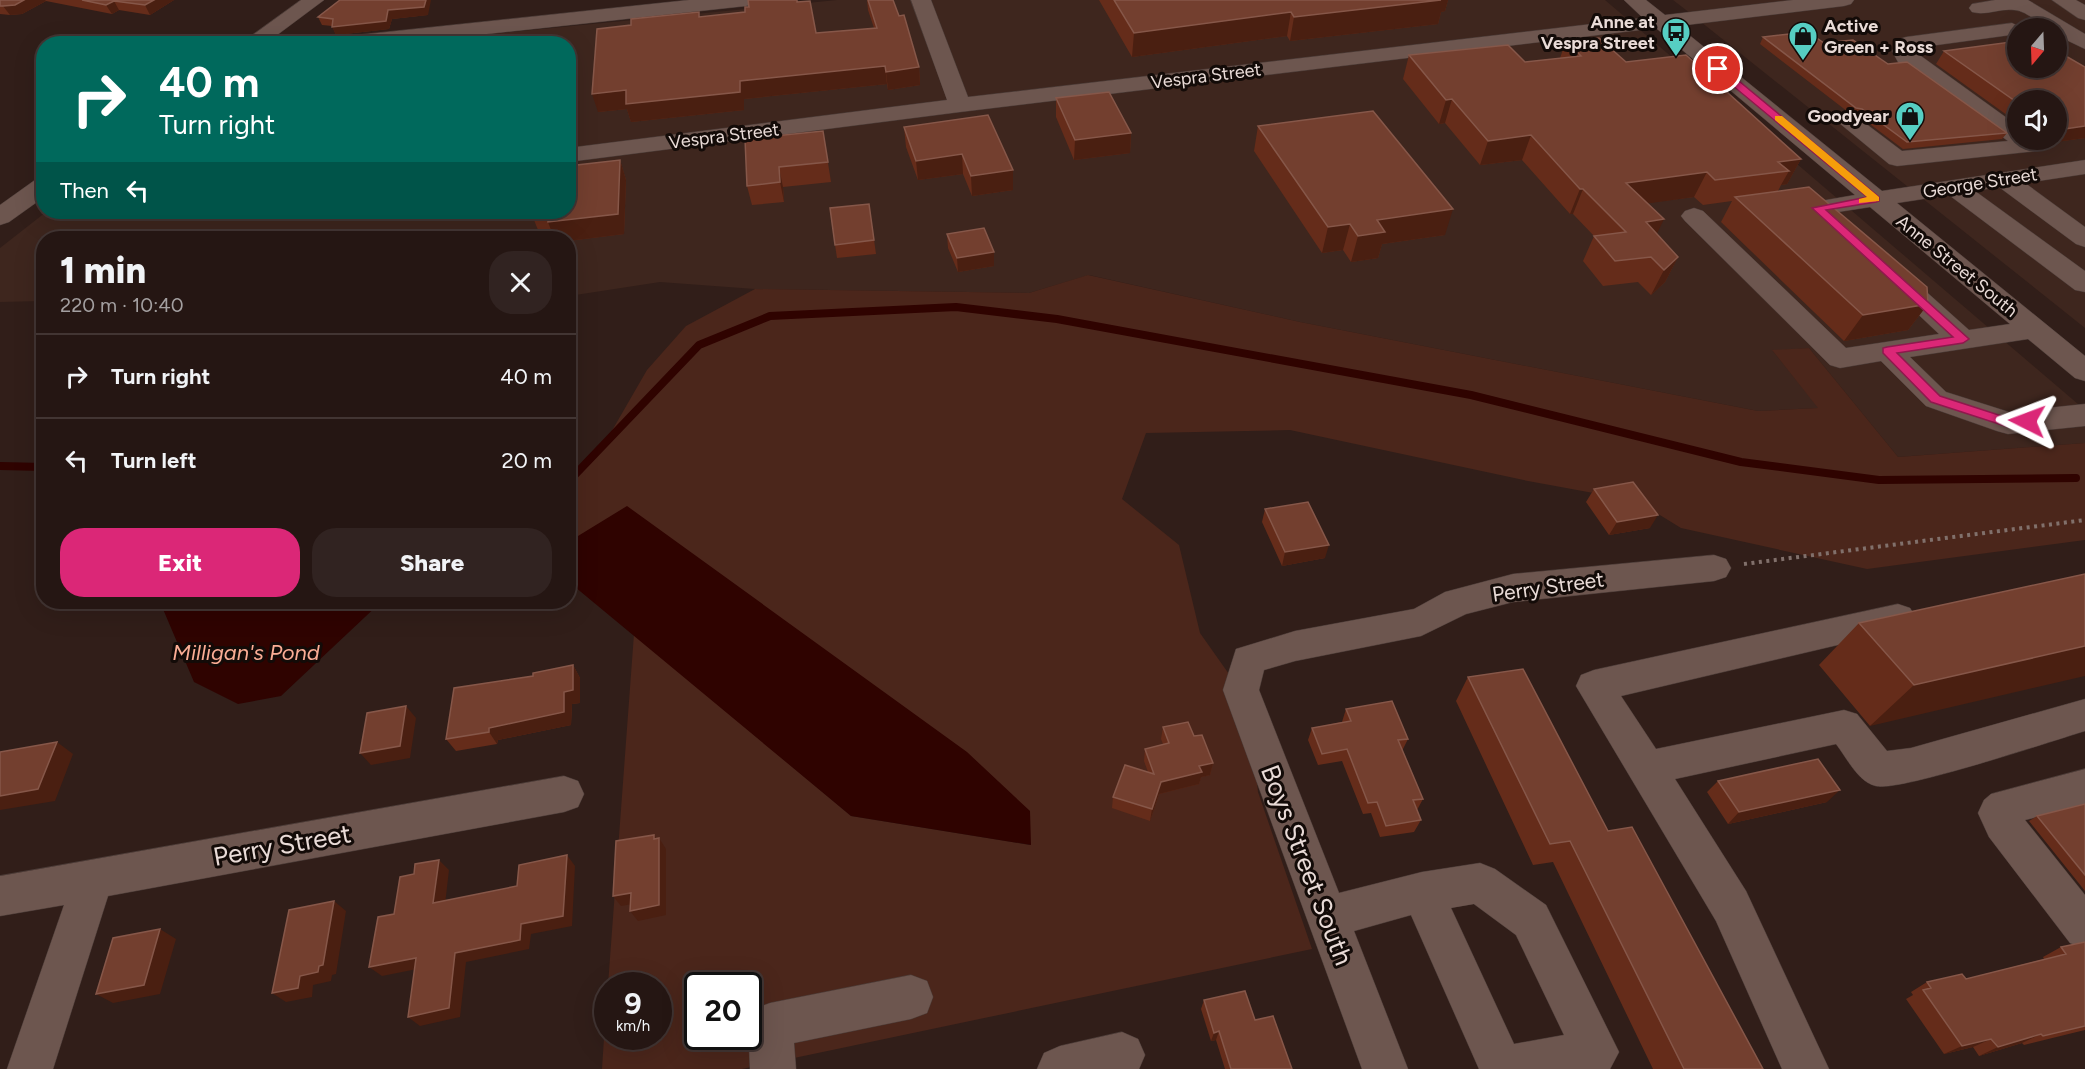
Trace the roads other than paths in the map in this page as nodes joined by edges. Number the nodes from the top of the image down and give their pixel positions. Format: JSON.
{"nodes":[{"id":1,"x":281,"y":0,"type":"edge"},
{"id":2,"x":746,"y":0,"type":"edge"},
{"id":3,"x":921,"y":0,"type":"edge"},
{"id":4,"x":1634,"y":0,"type":"edge"},
{"id":5,"x":1844,"y":0,"type":"edge"},
{"id":6,"x":2039,"y":0,"type":"edge"},
{"id":7,"x":2062,"y":0,"type":"edge"},
{"id":8,"x":310,"y":2,"type":"edge"},
{"id":9,"x":2019,"y":3,"type":"junction"},
{"id":10,"x":1971,"y":4,"type":"edge"},
{"id":11,"x":2085,"y":14,"type":"edge"},
{"id":12,"x":1660,"y":22,"type":"junction"},
{"id":13,"x":2007,"y":25,"type":"edge"},
{"id":14,"x":2007,"y":31,"type":"edge"},
{"id":15,"x":261,"y":36,"type":"edge"},
{"id":16,"x":463,"y":36,"type":"edge"},
{"id":17,"x":2085,"y":43,"type":"edge"},
{"id":18,"x":960,"y":105,"type":"junction"},
{"id":19,"x":2007,"y":130,"type":"edge"},
{"id":20,"x":1810,"y":144,"type":"junction"},
{"id":21,"x":2007,"y":144,"type":"edge"},
{"id":22,"x":2039,"y":150,"type":"edge"},
{"id":23,"x":576,"y":154,"type":"edge"},
{"id":24,"x":2074,"y":169,"type":"edge"},
{"id":25,"x":2005,"y":180,"type":"junction"},
{"id":26,"x":1954,"y":187,"type":"junction"},
{"id":27,"x":0,"y":190,"type":"edge"},
{"id":28,"x":36,"y":193,"type":"edge"},
{"id":29,"x":36,"y":194,"type":"edge"},
{"id":30,"x":1876,"y":199,"type":"junction"},
{"id":31,"x":1727,"y":212,"type":"dead end"},
{"id":32,"x":0,"y":217,"type":"edge"},
{"id":33,"x":2085,"y":239,"type":"edge"},
{"id":34,"x":2085,"y":284,"type":"edge"},
{"id":35,"x":2034,"y":329,"type":"junction"},
{"id":36,"x":1963,"y":339,"type":"junction"},
{"id":37,"x":1887,"y":351,"type":"junction"},
{"id":38,"x":2085,"y":371,"type":"edge"},
{"id":39,"x":2085,"y":415,"type":"edge"},
{"id":40,"x":1714,"y":568,"type":"road end"},
{"id":41,"x":1925,"y":612,"type":"edge"},
{"id":42,"x":1249,"y":660,"type":"joint"},
{"id":43,"x":2085,"y":715,"type":"edge"},
{"id":44,"x":1647,"y":768,"type":"junction"},
{"id":45,"x":2085,"y":787,"type":"edge"},
{"id":46,"x":564,"y":794,"type":"dead end"},
{"id":47,"x":93,"y":879,"type":"junction"},
{"id":48,"x":1422,"y":892,"type":"junction"},
{"id":49,"x":0,"y":897,"type":"edge"},
{"id":50,"x":1327,"y":916,"type":"junction"},
{"id":51,"x":2085,"y":928,"type":"edge"},
{"id":52,"x":911,"y":997,"type":"dead end"},
{"id":53,"x":1122,"y":1054,"type":"dead end"},
{"id":54,"x":30,"y":1069,"type":"edge"},
{"id":55,"x":773,"y":1069,"type":"edge"},
{"id":56,"x":1060,"y":1069,"type":"edge"},
{"id":57,"x":1386,"y":1069,"type":"edge"},
{"id":58,"x":1806,"y":1069,"type":"edge"}],
"edges":[{"from":1,"to":8,"type":"street"},
{"from":2,"to":16,"type":"street"},
{"from":3,"to":18,"type":"street"},
{"from":4,"to":12,"type":"street","name":"Anne Street South"},
{"from":5,"to":12,"type":"street","name":"Vespra Street"},
{"from":6,"to":9,"type":"street"},
{"from":7,"to":11,"type":"street"},
{"from":8,"to":15,"type":"street"},
{"from":9,"to":10,"type":"street"},
{"from":9,"to":17,"type":"street"},
{"from":10,"to":13,"type":"street"},
{"from":12,"to":18,"type":"street","name":"Vespra Street"},
{"from":12,"to":20,"type":"street","name":"Anne Street South"},
{"from":14,"to":19,"type":"street"},
{"from":18,"to":23,"type":"street","name":"Vespra Street"},
{"from":20,"to":21,"type":"street"},
{"from":20,"to":30,"type":"street","name":"Anne Street South"},
{"from":22,"to":24,"type":"street"},
{"from":24,"to":25,"type":"street","name":"George Street"},
{"from":25,"to":26,"type":"street","name":"George Street"},
{"from":25,"to":33,"type":"street"},
{"from":26,"to":30,"type":"street","name":"George Street"},
{"from":26,"to":34,"type":"street"},
{"from":27,"to":28,"type":"street"},
{"from":29,"to":32,"type":"street"},
{"from":30,"to":35,"type":"street","name":"Anne Street South"},
{"from":30,"to":36,"type":"street","name":"George Street"},
{"from":31,"to":37,"type":"street"},
{"from":35,"to":36,"type":"street"},
{"from":35,"to":38,"type":"street","name":"Anne Street South"},
{"from":36,"to":37,"type":"street"},
{"from":37,"to":39,"type":"street"},
{"from":40,"to":42,"type":"street","name":"Perry Street"},
{"from":41,"to":44,"type":"street"},
{"from":42,"to":50,"type":"street","name":"Boys Street South"},
{"from":43,"to":44,"type":"street"},
{"from":44,"to":58,"type":"street"},
{"from":45,"to":51,"type":"street"},
{"from":46,"to":47,"type":"street","name":"Perry Street"},
{"from":47,"to":49,"type":"street","name":"Perry Street"},
{"from":47,"to":54,"type":"street"},
{"from":48,"to":48,"type":"street"},
{"from":48,"to":50,"type":"street"},
{"from":50,"to":57,"type":"street","name":"Boys Street South"},
{"from":52,"to":55,"type":"street"},
{"from":53,"to":56,"type":"street"}]}
